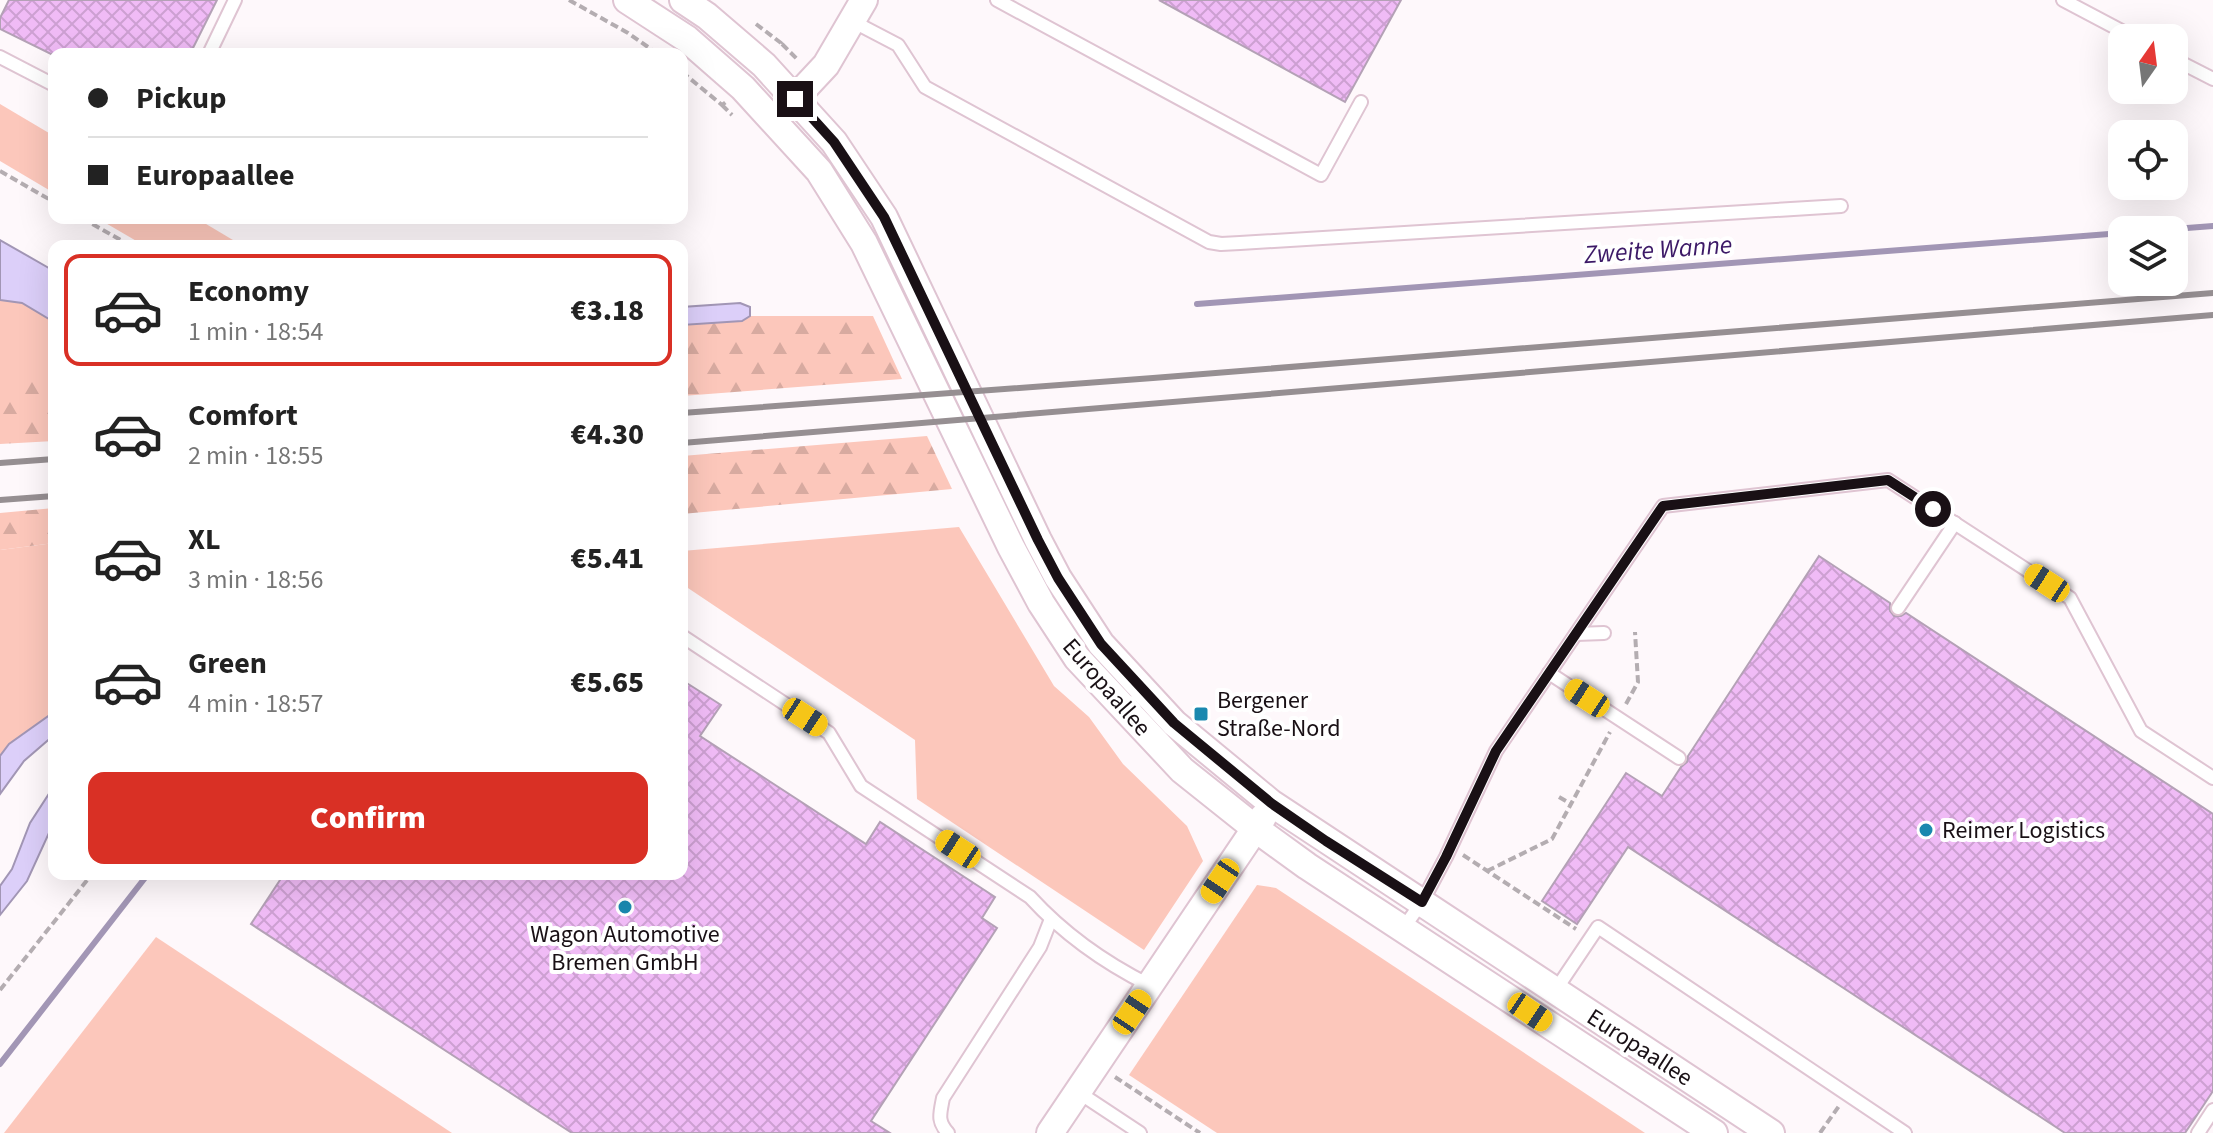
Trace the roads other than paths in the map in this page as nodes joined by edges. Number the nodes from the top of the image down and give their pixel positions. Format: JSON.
{"nodes":[{"id":1,"x":235,"y":0,"type":"edge"},
{"id":2,"x":627,"y":0,"type":"edge"},
{"id":3,"x":683,"y":0,"type":"edge"},
{"id":4,"x":997,"y":0,"type":"edge"},
{"id":5,"x":2063,"y":0,"type":"edge"},
{"id":6,"x":858,"y":10,"type":"edge"},
{"id":7,"x":2108,"y":24,"type":"edge"},
{"id":8,"x":212,"y":48,"type":"edge"},
{"id":9,"x":0,"y":57,"type":"edge"},
{"id":10,"x":2188,"y":66,"type":"edge"},
{"id":11,"x":2213,"y":79,"type":"edge"},
{"id":12,"x":48,"y":82,"type":"edge"},
{"id":13,"x":795,"y":99,"type":"junction"},
{"id":14,"x":1361,"y":102,"type":"dead end"},
{"id":15,"x":774,"y":120,"type":"junction"},
{"id":16,"x":1841,"y":206,"type":"dead end"},
{"id":17,"x":1955,"y":523,"type":"junction"},
{"id":18,"x":1898,"y":608,"type":"dead end"},
{"id":19,"x":1604,"y":633,"type":"dead end"},
{"id":20,"x":1576,"y":634,"type":"junction"},
{"id":21,"x":688,"y":640,"type":"edge"},
{"id":22,"x":1549,"y":673,"type":"junction"},
{"id":23,"x":1679,"y":758,"type":"dead end"},
{"id":24,"x":2213,"y":778,"type":"edge"},
{"id":25,"x":1271,"y":803,"type":"junction"},
{"id":26,"x":1256,"y":829,"type":"junction"},
{"id":27,"x":1422,"y":902,"type":"junction"},
{"id":28,"x":1051,"y":919,"type":"junction"},
{"id":29,"x":1402,"y":930,"type":"junction"},
{"id":30,"x":1462,"y":947,"type":"junction"},
{"id":31,"x":1149,"y":985,"type":"junction"},
{"id":32,"x":1555,"y":991,"type":"junction"},
{"id":33,"x":1078,"y":1092,"type":"junction"},
{"id":34,"x":2213,"y":1110,"type":"edge"},
{"id":35,"x":1137,"y":1132,"type":"edge"},
{"id":36,"x":948,"y":1133,"type":"edge"},
{"id":37,"x":1050,"y":1133,"type":"edge"},
{"id":38,"x":1714,"y":1133,"type":"edge"},
{"id":39,"x":1771,"y":1133,"type":"edge"},
{"id":40,"x":1905,"y":1133,"type":"edge"},
{"id":41,"x":2198,"y":1133,"type":"edge"}],
"edges":[{"from":1,"to":8,"type":"lane"},
{"from":2,"to":15,"type":"street","name":"Europaallee"},
{"from":3,"to":13,"type":"street","name":"Europaallee"},
{"from":4,"to":14,"type":"lane"},
{"from":5,"to":7,"type":"lane"},
{"from":6,"to":13,"type":"street"},
{"from":6,"to":16,"type":"lane"},
{"from":9,"to":12,"type":"lane"},
{"from":10,"to":11,"type":"lane"},
{"from":13,"to":15,"type":"street"},
{"from":13,"to":25,"type":"street","name":"Europaallee"},
{"from":15,"to":26,"type":"street","name":"Europaallee"},
{"from":17,"to":18,"type":"lane"},
{"from":17,"to":20,"type":"lane"},
{"from":17,"to":24,"type":"lane"},
{"from":19,"to":20,"type":"lane"},
{"from":20,"to":22,"type":"lane"},
{"from":21,"to":28,"type":"lane"},
{"from":22,"to":23,"type":"lane"},
{"from":22,"to":27,"type":"lane"},
{"from":25,"to":26,"type":"street"},
{"from":25,"to":27,"type":"street","name":"Europaallee"},
{"from":26,"to":29,"type":"street","name":"Europaallee"},
{"from":26,"to":31,"type":"street"},
{"from":27,"to":29,"type":"lane"},
{"from":27,"to":30,"type":"street","name":"Europaallee"},
{"from":28,"to":31,"type":"lane"},
{"from":28,"to":36,"type":"lane"},
{"from":29,"to":30,"type":"street","name":"Europaallee"},
{"from":30,"to":32,"type":"street","name":"Europaallee"},
{"from":30,"to":38,"type":"street","name":"Europaallee"},
{"from":31,"to":33,"type":"street"},
{"from":32,"to":39,"type":"street","name":"Europaallee"},
{"from":32,"to":40,"type":"lane"},
{"from":33,"to":35,"type":"lane"},
{"from":33,"to":37,"type":"street"},
{"from":34,"to":41,"type":"lane"}]}
